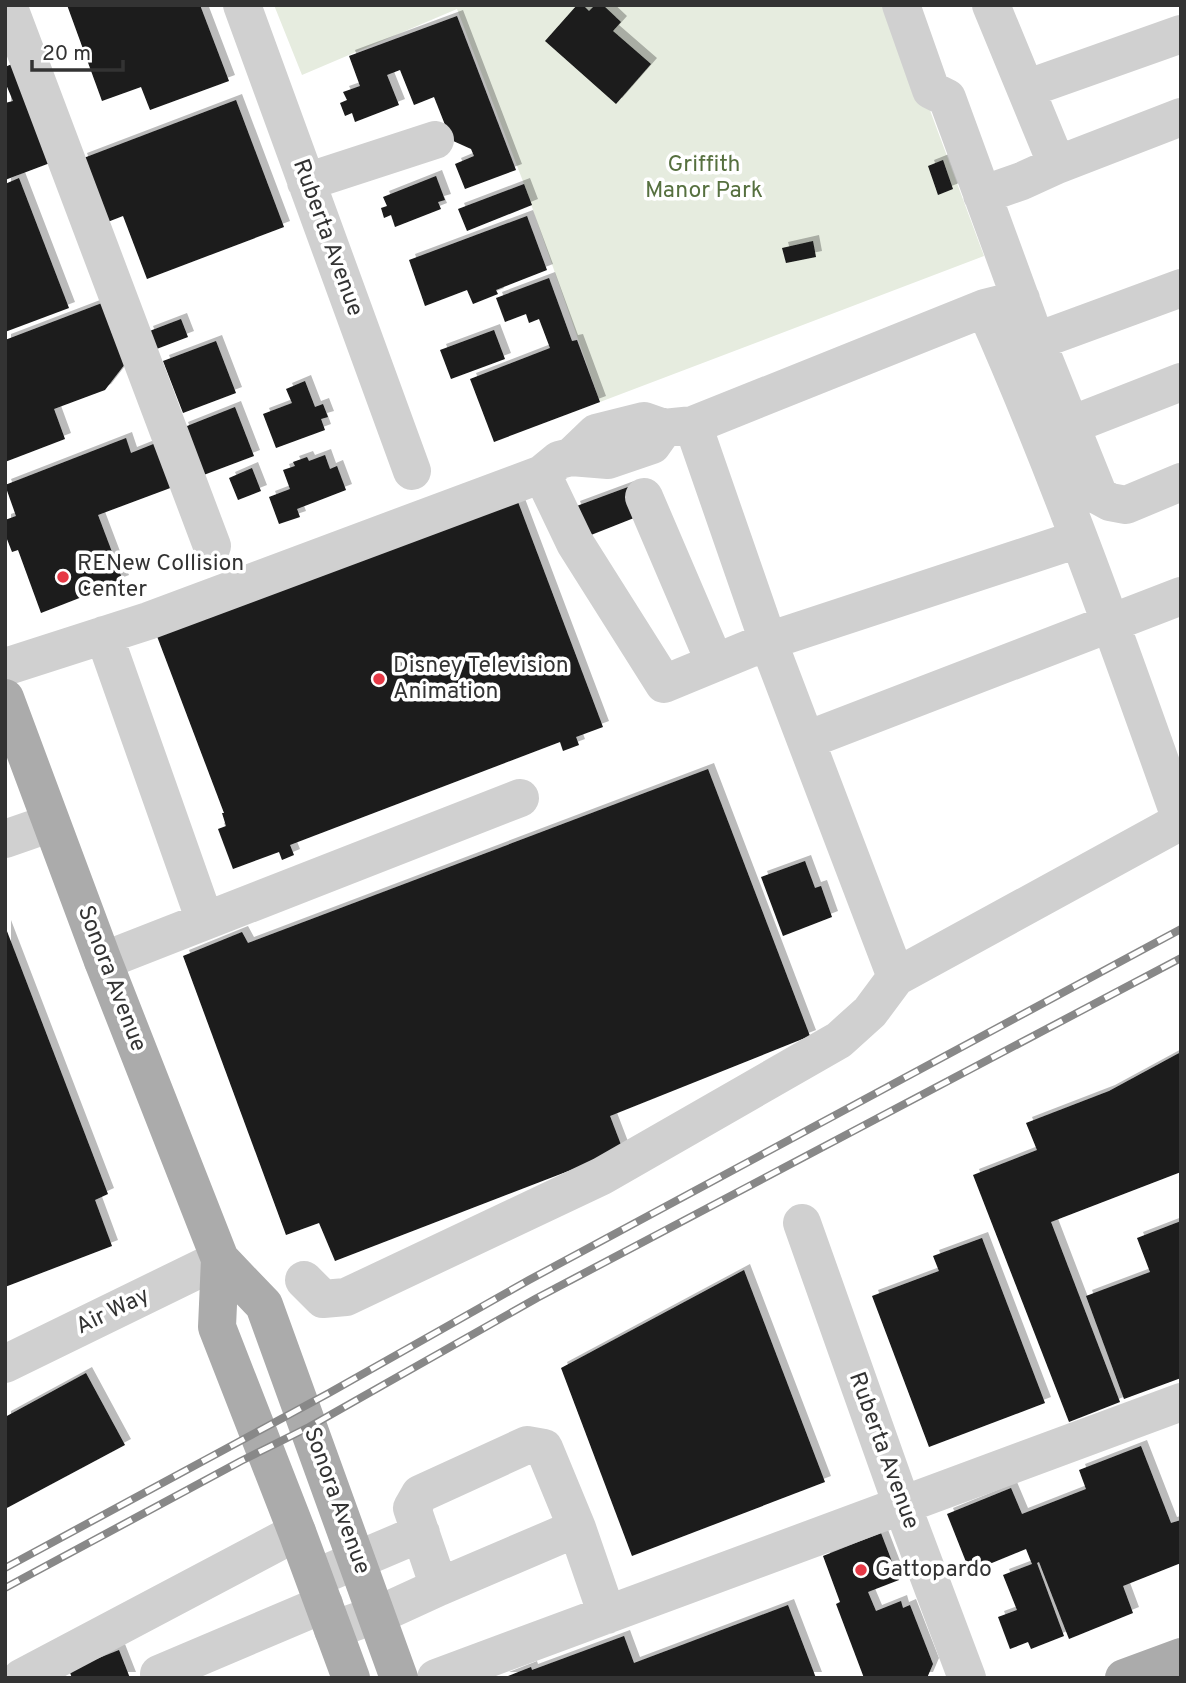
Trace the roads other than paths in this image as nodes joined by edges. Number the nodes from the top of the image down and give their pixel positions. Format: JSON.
{"nodes":[{"id":1,"x":8,"y":5,"type":"edge"},
{"id":2,"x":242,"y":5,"type":"edge"},
{"id":3,"x":901,"y":5,"type":"edge"},
{"id":4,"x":926,"y":5,"type":"edge"},
{"id":5,"x":990,"y":5,"type":"edge"},
{"id":6,"x":1181,"y":34,"type":"edge"},
{"id":7,"x":1026,"y":89,"type":"junction"},
{"id":8,"x":947,"y":98,"type":"junction"},
{"id":9,"x":1181,"y":117,"type":"edge"},
{"id":10,"x":435,"y":140,"type":"dead end"},
{"id":11,"x":1057,"y":164,"type":"junction"},
{"id":12,"x":306,"y":182,"type":"junction"},
{"id":13,"x":982,"y":195,"type":"junction"},
{"id":14,"x":1181,"y":288,"type":"edge"},
{"id":15,"x":1003,"y":303,"type":"junction"},
{"id":16,"x":1037,"y":341,"type":"junction"},
{"id":17,"x":1181,"y":382,"type":"edge"},
{"id":18,"x":1071,"y":425,"type":"junction"},
{"id":19,"x":678,"y":426,"type":"junction"},
{"id":20,"x":556,"y":466,"type":"junction"},
{"id":21,"x":412,"y":471,"type":"dead end"},
{"id":22,"x":1181,"y":482,"type":"edge"},
{"id":23,"x":644,"y":497,"type":"dead end"},
{"id":24,"x":1078,"y":539,"type":"junction"},
{"id":25,"x":212,"y":546,"type":"dead end"},
{"id":26,"x":1181,"y":596,"type":"edge"},
{"id":27,"x":1111,"y":623,"type":"junction"},
{"id":28,"x":104,"y":635,"type":"junction"},
{"id":29,"x":768,"y":641,"type":"junction"},
{"id":30,"x":715,"y":663,"type":"junction"},
{"id":31,"x":5,"y":667,"type":"edge"},
{"id":32,"x":5,"y":698,"type":"edge"},
{"id":33,"x":807,"y":740,"type":"junction"},
{"id":34,"x":520,"y":798,"type":"dead end"},
{"id":35,"x":1181,"y":820,"type":"edge"},
{"id":36,"x":51,"y":823,"type":"junction"},
{"id":37,"x":5,"y":839,"type":"edge"},
{"id":38,"x":205,"y":921,"type":"junction"},
{"id":39,"x":103,"y":961,"type":"junction"},
{"id":40,"x":896,"y":977,"type":"junction"},
{"id":41,"x":802,"y":1223,"type":"dead end"},
{"id":42,"x":220,"y":1259,"type":"junction"},
{"id":43,"x":304,"y":1280,"type":"dead end"},
{"id":44,"x":7,"y":1359,"type":"edge"},
{"id":45,"x":1181,"y":1402,"type":"edge"},
{"id":46,"x":902,"y":1505,"type":"junction"},
{"id":47,"x":577,"y":1528,"type":"junction"},
{"id":48,"x":297,"y":1532,"type":"junction"},
{"id":49,"x":421,"y":1533,"type":"junction"},
{"id":50,"x":439,"y":1587,"type":"junction"},
{"id":51,"x":343,"y":1596,"type":"junction"},
{"id":52,"x":607,"y":1615,"type":"junction"},
{"id":53,"x":1181,"y":1657,"type":"edge"},
{"id":54,"x":21,"y":1678,"type":"edge"},
{"id":55,"x":161,"y":1678,"type":"edge"},
{"id":56,"x":351,"y":1678,"type":"edge"},
{"id":57,"x":375,"y":1678,"type":"edge"},
{"id":58,"x":399,"y":1678,"type":"edge"},
{"id":59,"x":436,"y":1678,"type":"edge"},
{"id":60,"x":967,"y":1678,"type":"edge"},
{"id":61,"x":1124,"y":1678,"type":"edge"}],
"edges":[{"from":1,"to":25,"type":"street"},
{"from":2,"to":12,"type":"street","name":"Ruberta Avenue"},
{"from":3,"to":8,"type":"street"},
{"from":4,"to":8,"type":"street"},
{"from":5,"to":7,"type":"street"},
{"from":6,"to":7,"type":"street"},
{"from":7,"to":11,"type":"street"},
{"from":8,"to":13,"type":"street"},
{"from":9,"to":11,"type":"street"},
{"from":10,"to":12,"type":"street"},
{"from":11,"to":13,"type":"street"},
{"from":12,"to":21,"type":"street","name":"Ruberta Avenue"},
{"from":13,"to":15,"type":"street"},
{"from":14,"to":16,"type":"street"},
{"from":15,"to":16,"type":"street"},
{"from":15,"to":19,"type":"street"},
{"from":15,"to":24,"type":"street"},
{"from":16,"to":18,"type":"street"},
{"from":17,"to":18,"type":"street"},
{"from":18,"to":22,"type":"street"},
{"from":19,"to":20,"type":"street"},
{"from":19,"to":29,"type":"street"},
{"from":20,"to":28,"type":"street"},
{"from":20,"to":30,"type":"street"},
{"from":23,"to":30,"type":"street"},
{"from":24,"to":27,"type":"street"},
{"from":24,"to":29,"type":"street"},
{"from":26,"to":27,"type":"street"},
{"from":27,"to":33,"type":"street"},
{"from":27,"to":35,"type":"street"},
{"from":28,"to":31,"type":"street"},
{"from":28,"to":38,"type":"street"},
{"from":29,"to":30,"type":"street"},
{"from":29,"to":33,"type":"street"},
{"from":32,"to":36,"type":"main road","name":"Sonora Avenue"},
{"from":33,"to":40,"type":"street"},
{"from":34,"to":38,"type":"street"},
{"from":35,"to":40,"type":"street"},
{"from":36,"to":37,"type":"street"},
{"from":36,"to":39,"type":"main road","name":"Sonora Avenue"},
{"from":38,"to":39,"type":"street"},
{"from":39,"to":42,"type":"main road","name":"Sonora Avenue"},
{"from":40,"to":43,"type":"street"},
{"from":41,"to":46,"type":"street","name":"Ruberta Avenue"},
{"from":42,"to":44,"type":"street","name":"Air Way"},
{"from":42,"to":48,"type":"main road","name":"Sonora Avenue"},
{"from":42,"to":51,"type":"main road","name":"Sonora Avenue"},
{"from":45,"to":46,"type":"street"},
{"from":46,"to":52,"type":"street"},
{"from":46,"to":60,"type":"street","name":"Ruberta Avenue"},
{"from":47,"to":49,"type":"street"},
{"from":47,"to":50,"type":"street"},
{"from":47,"to":52,"type":"street"},
{"from":48,"to":51,"type":"main road","name":"Sonora Avenue"},
{"from":48,"to":54,"type":"street"},
{"from":49,"to":50,"type":"street"},
{"from":49,"to":51,"type":"street"},
{"from":50,"to":51,"type":"street"},
{"from":51,"to":55,"type":"street"},
{"from":51,"to":56,"type":"main road","name":"Sonora Avenue"},
{"from":51,"to":57,"type":"main road"},
{"from":51,"to":58,"type":"main road","name":"Sonora Avenue"},
{"from":52,"to":59,"type":"street"},
{"from":53,"to":61,"type":"main road"}]}
